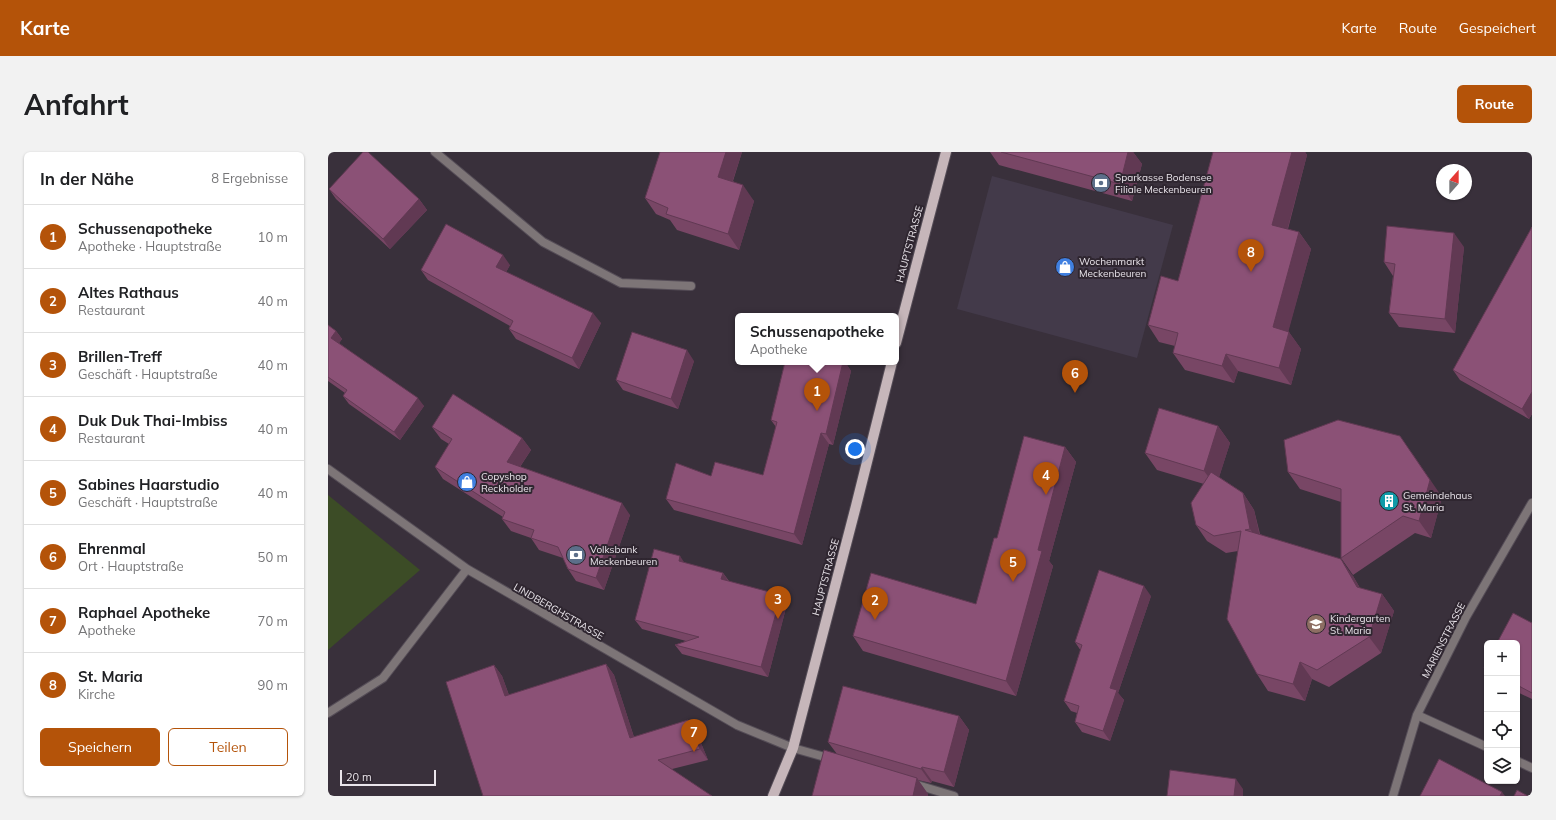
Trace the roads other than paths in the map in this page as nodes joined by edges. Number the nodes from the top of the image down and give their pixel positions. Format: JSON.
{"nodes":[{"id":1,"x":435,"y":152,"type":"edge"},
{"id":2,"x":946,"y":152,"type":"edge"},
{"id":3,"x":691,"y":286,"type":"dead end"},
{"id":4,"x":899,"y":332,"type":"edge"},
{"id":5,"x":891,"y":365,"type":"edge"},
{"id":6,"x":328,"y":469,"type":"edge"},
{"id":7,"x":1532,"y":503,"type":"edge"},
{"id":8,"x":467,"y":569,"type":"junction"},
{"id":9,"x":328,"y":713,"type":"edge"},
{"id":10,"x":1417,"y":715,"type":"junction"},
{"id":11,"x":1484,"y":746,"type":"edge"},
{"id":12,"x":793,"y":748,"type":"junction"},
{"id":13,"x":1520,"y":762,"type":"edge"},
{"id":14,"x":844,"y":763,"type":"edge"},
{"id":15,"x":1532,"y":768,"type":"edge"},
{"id":16,"x":903,"y":780,"type":"edge"},
{"id":17,"x":773,"y":796,"type":"edge"},
{"id":18,"x":954,"y":796,"type":"edge"},
{"id":19,"x":1393,"y":796,"type":"edge"}],
"edges":[{"from":1,"to":3,"type":"street"},
{"from":2,"to":4,"type":"main road","name":"HAUPTSTRASSE"},
{"from":5,"to":12,"type":"main road","name":"HAUPTSTRASSE"},
{"from":6,"to":8,"type":"street","name":"LINDBERGHSTRASSE"},
{"from":7,"to":10,"type":"street","name":"MARIENSTRASSE"},
{"from":8,"to":9,"type":"street"},
{"from":8,"to":12,"type":"street","name":"LINDBERGHSTRASSE"},
{"from":10,"to":11,"type":"street"},
{"from":10,"to":19,"type":"street","name":"MARIENSTRASSE"},
{"from":12,"to":14,"type":"street","name":"LINDBERGHSTRASSE"},
{"from":12,"to":17,"type":"main road","name":"HAUPTSTRASSE"},
{"from":13,"to":15,"type":"street"},
{"from":16,"to":18,"type":"street"}]}
